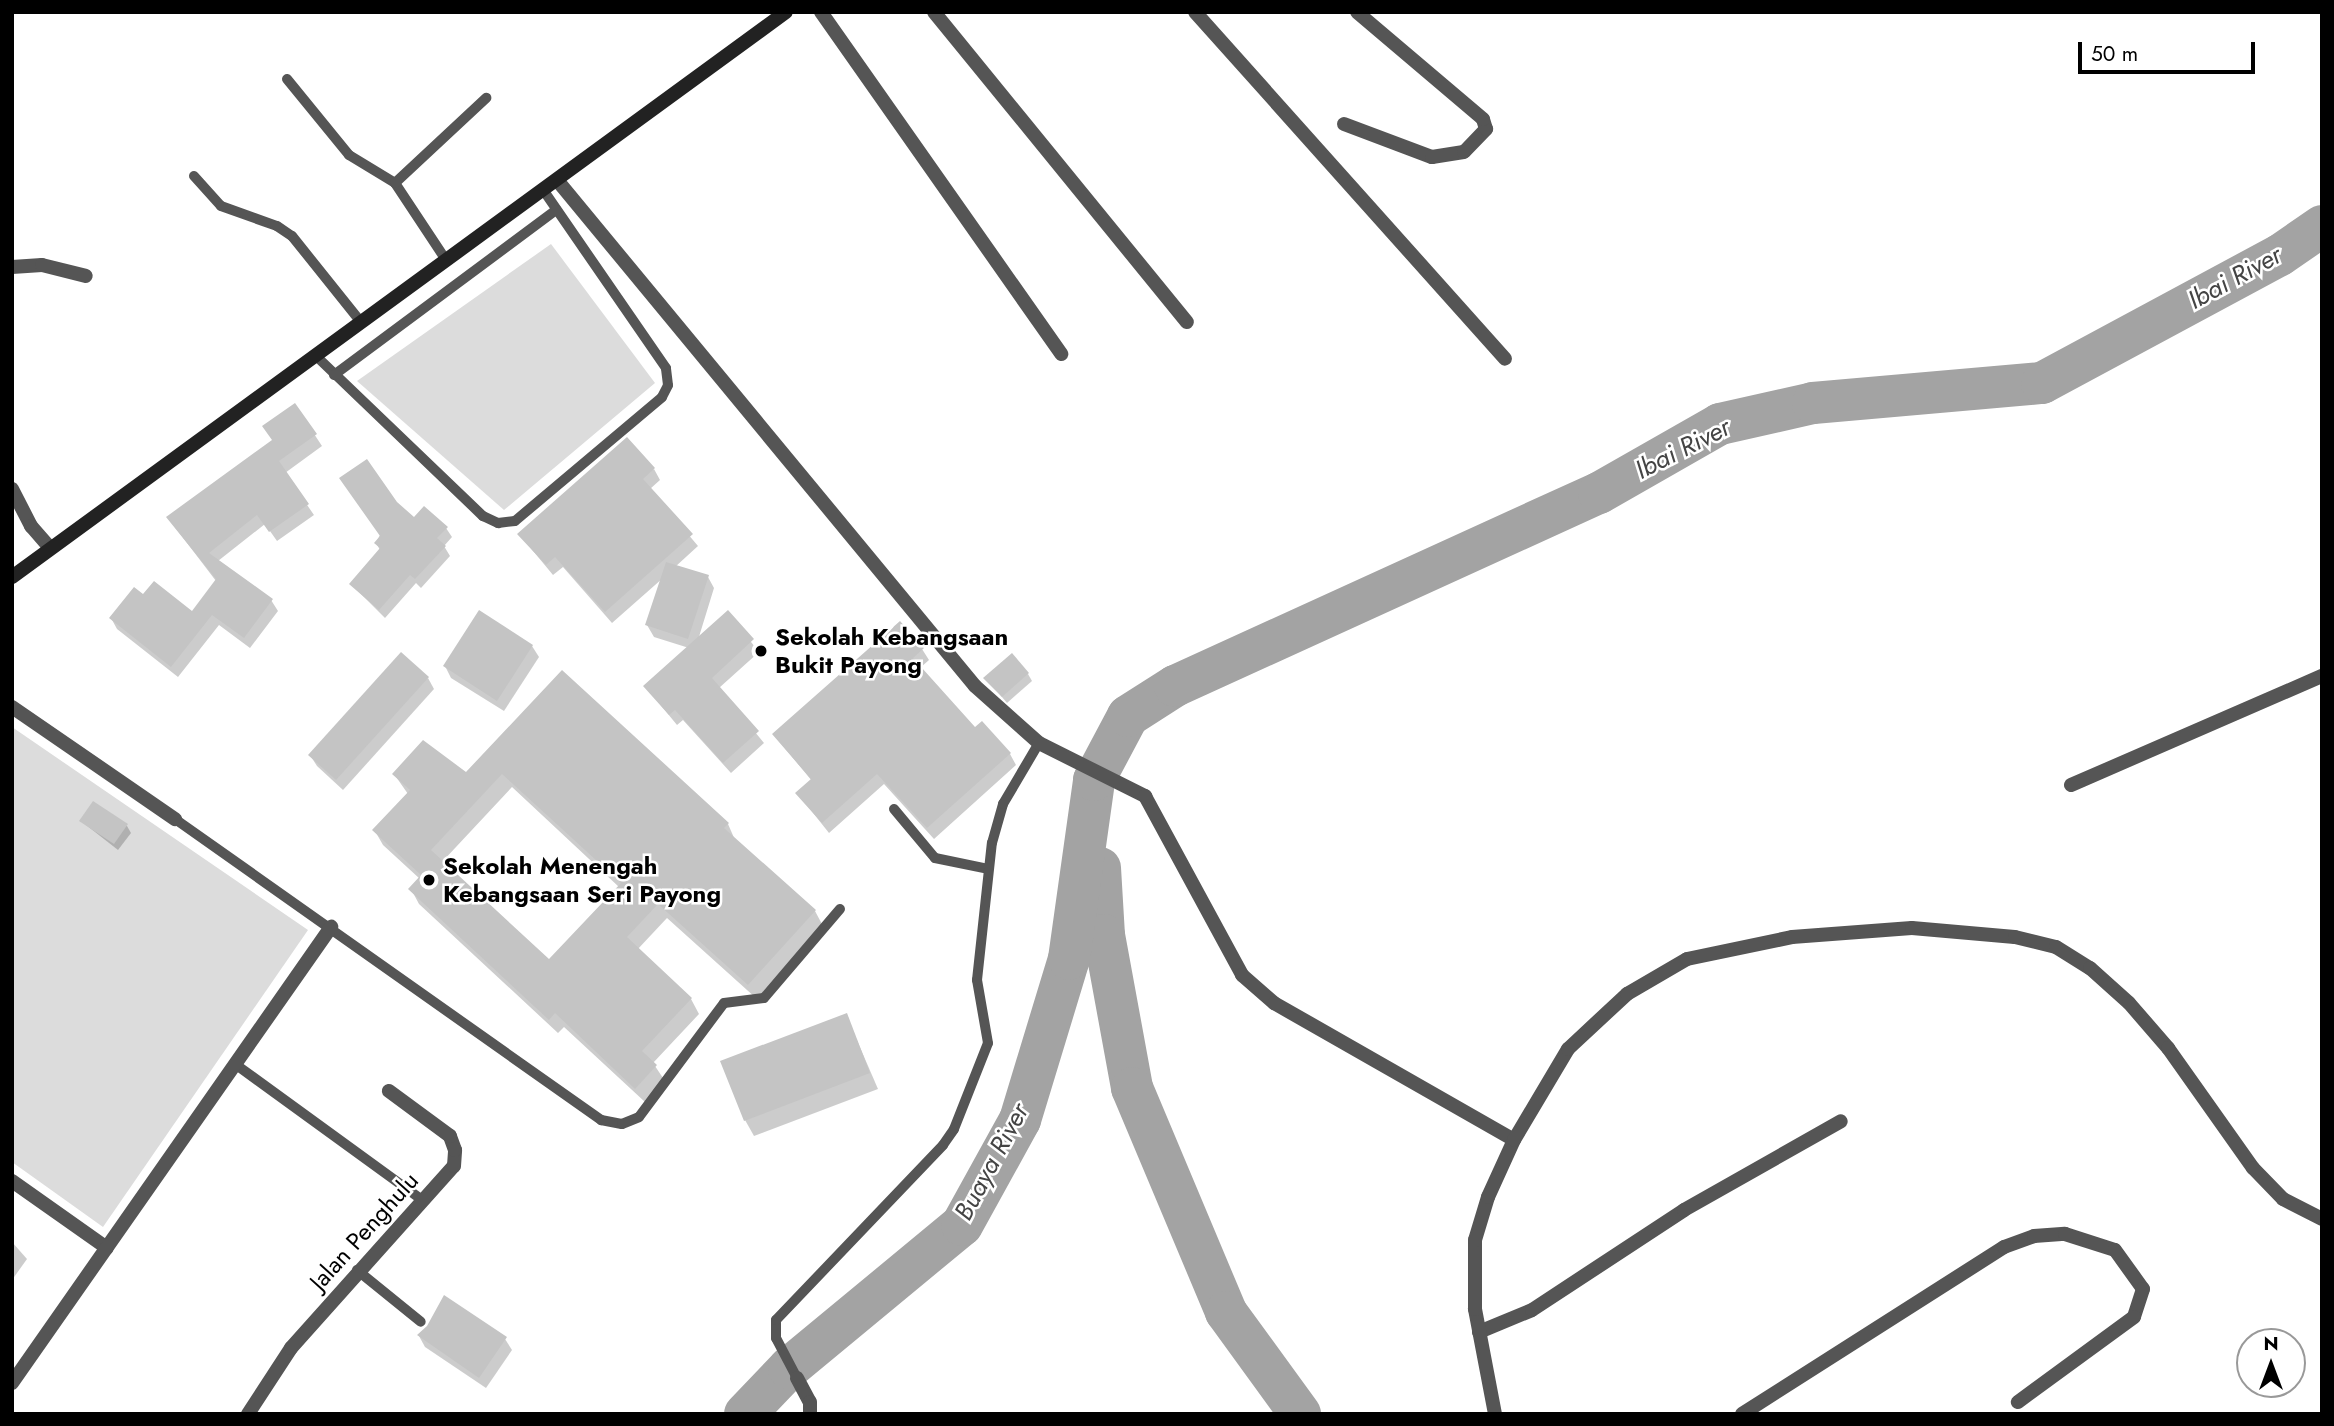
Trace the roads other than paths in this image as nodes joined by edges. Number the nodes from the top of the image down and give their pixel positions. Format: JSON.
{"nodes":[{"id":1,"x":786,"y":12,"type":"edge"},
{"id":2,"x":821,"y":12,"type":"edge"},
{"id":3,"x":934,"y":12,"type":"edge"},
{"id":4,"x":1195,"y":12,"type":"edge"},
{"id":5,"x":1357,"y":12,"type":"edge"},
{"id":6,"x":287,"y":79,"type":"dead end"},
{"id":7,"x":486,"y":98,"type":"dead end"},
{"id":8,"x":1344,"y":124,"type":"dead end"},
{"id":9,"x":194,"y":176,"type":"dead end"},
{"id":10,"x":557,"y":180,"type":"junction"},
{"id":11,"x":395,"y":183,"type":"junction"},
{"id":12,"x":543,"y":190,"type":"junction"},
{"id":13,"x":556,"y":210,"type":"junction"},
{"id":14,"x":446,"y":260,"type":"junction"},
{"id":15,"x":12,"y":267,"type":"edge"},
{"id":16,"x":86,"y":276,"type":"dead end"},
{"id":17,"x":361,"y":322,"type":"junction"},
{"id":18,"x":1187,"y":323,"type":"dead end"},
{"id":19,"x":1061,"y":354,"type":"dead end"},
{"id":20,"x":315,"y":355,"type":"junction"},
{"id":21,"x":1505,"y":359,"type":"dead end"},
{"id":22,"x":334,"y":375,"type":"junction"},
{"id":23,"x":12,"y":489,"type":"edge"},
{"id":24,"x":49,"y":547,"type":"junction"},
{"id":25,"x":12,"y":577,"type":"edge"},
{"id":26,"x":2322,"y":676,"type":"edge"},
{"id":27,"x":12,"y":707,"type":"edge"},
{"id":28,"x":1039,"y":743,"type":"junction"},
{"id":29,"x":2071,"y":785,"type":"dead end"},
{"id":30,"x":894,"y":809,"type":"dead end"},
{"id":31,"x":175,"y":819,"type":"joint"},
{"id":32,"x":988,"y":869,"type":"junction"},
{"id":33,"x":841,"y":909,"type":"dead end"},
{"id":34,"x":331,"y":927,"type":"junction"},
{"id":35,"x":235,"y":1064,"type":"junction"},
{"id":36,"x":389,"y":1091,"type":"dead end"},
{"id":37,"x":1841,"y":1121,"type":"dead end"},
{"id":38,"x":1514,"y":1140,"type":"junction"},
{"id":39,"x":12,"y":1181,"type":"edge"},
{"id":40,"x":422,"y":1200,"type":"junction"},
{"id":41,"x":2322,"y":1219,"type":"edge"},
{"id":42,"x":107,"y":1248,"type":"junction"},
{"id":43,"x":357,"y":1270,"type":"junction"},
{"id":44,"x":421,"y":1322,"type":"dead end"},
{"id":45,"x":1479,"y":1332,"type":"junction"},
{"id":46,"x":797,"y":1378,"type":"joint"},
{"id":47,"x":12,"y":1383,"type":"edge"},
{"id":48,"x":2018,"y":1402,"type":"dead end"},
{"id":49,"x":252,"y":1412,"type":"edge"},
{"id":50,"x":810,"y":1414,"type":"edge"},
{"id":51,"x":1495,"y":1414,"type":"edge"},
{"id":52,"x":1742,"y":1414,"type":"edge"}],
"edges":[{"from":1,"to":10,"type":"main road"},
{"from":2,"to":19,"type":"street"},
{"from":3,"to":18,"type":"street"},
{"from":4,"to":21,"type":"street"},
{"from":5,"to":8,"type":"street"},
{"from":6,"to":11,"type":"lane"},
{"from":7,"to":11,"type":"lane"},
{"from":9,"to":17,"type":"lane"},
{"from":10,"to":12,"type":"main road"},
{"from":10,"to":28,"type":"street"},
{"from":11,"to":14,"type":"lane"},
{"from":12,"to":13,"type":"lane"},
{"from":12,"to":14,"type":"main road"},
{"from":13,"to":22,"type":"lane"},
{"from":13,"to":22,"type":"lane"},
{"from":14,"to":17,"type":"main road"},
{"from":15,"to":16,"type":"street"},
{"from":17,"to":20,"type":"main road"},
{"from":20,"to":22,"type":"lane"},
{"from":20,"to":24,"type":"main road"},
{"from":23,"to":24,"type":"street"},
{"from":24,"to":25,"type":"main road"},
{"from":26,"to":29,"type":"street"},
{"from":27,"to":31,"type":"street"},
{"from":28,"to":32,"type":"lane"},
{"from":28,"to":38,"type":"street"},
{"from":30,"to":32,"type":"lane"},
{"from":31,"to":34,"type":"lane"},
{"from":32,"to":46,"type":"lane"},
{"from":33,"to":34,"type":"lane"},
{"from":34,"to":35,"type":"street"},
{"from":35,"to":40,"type":"lane"},
{"from":35,"to":42,"type":"street"},
{"from":36,"to":40,"type":"street","name":"Jalan Penghulu"},
{"from":37,"to":45,"type":"street"},
{"from":38,"to":41,"type":"street"},
{"from":38,"to":45,"type":"street"},
{"from":39,"to":42,"type":"street"},
{"from":40,"to":43,"type":"street","name":"Jalan Penghulu"},
{"from":42,"to":47,"type":"street"},
{"from":43,"to":44,"type":"lane"},
{"from":43,"to":49,"type":"street","name":"Jalan Penghulu"},
{"from":45,"to":51,"type":"street"},
{"from":46,"to":50,"type":"street"},
{"from":48,"to":52,"type":"street"}]}
